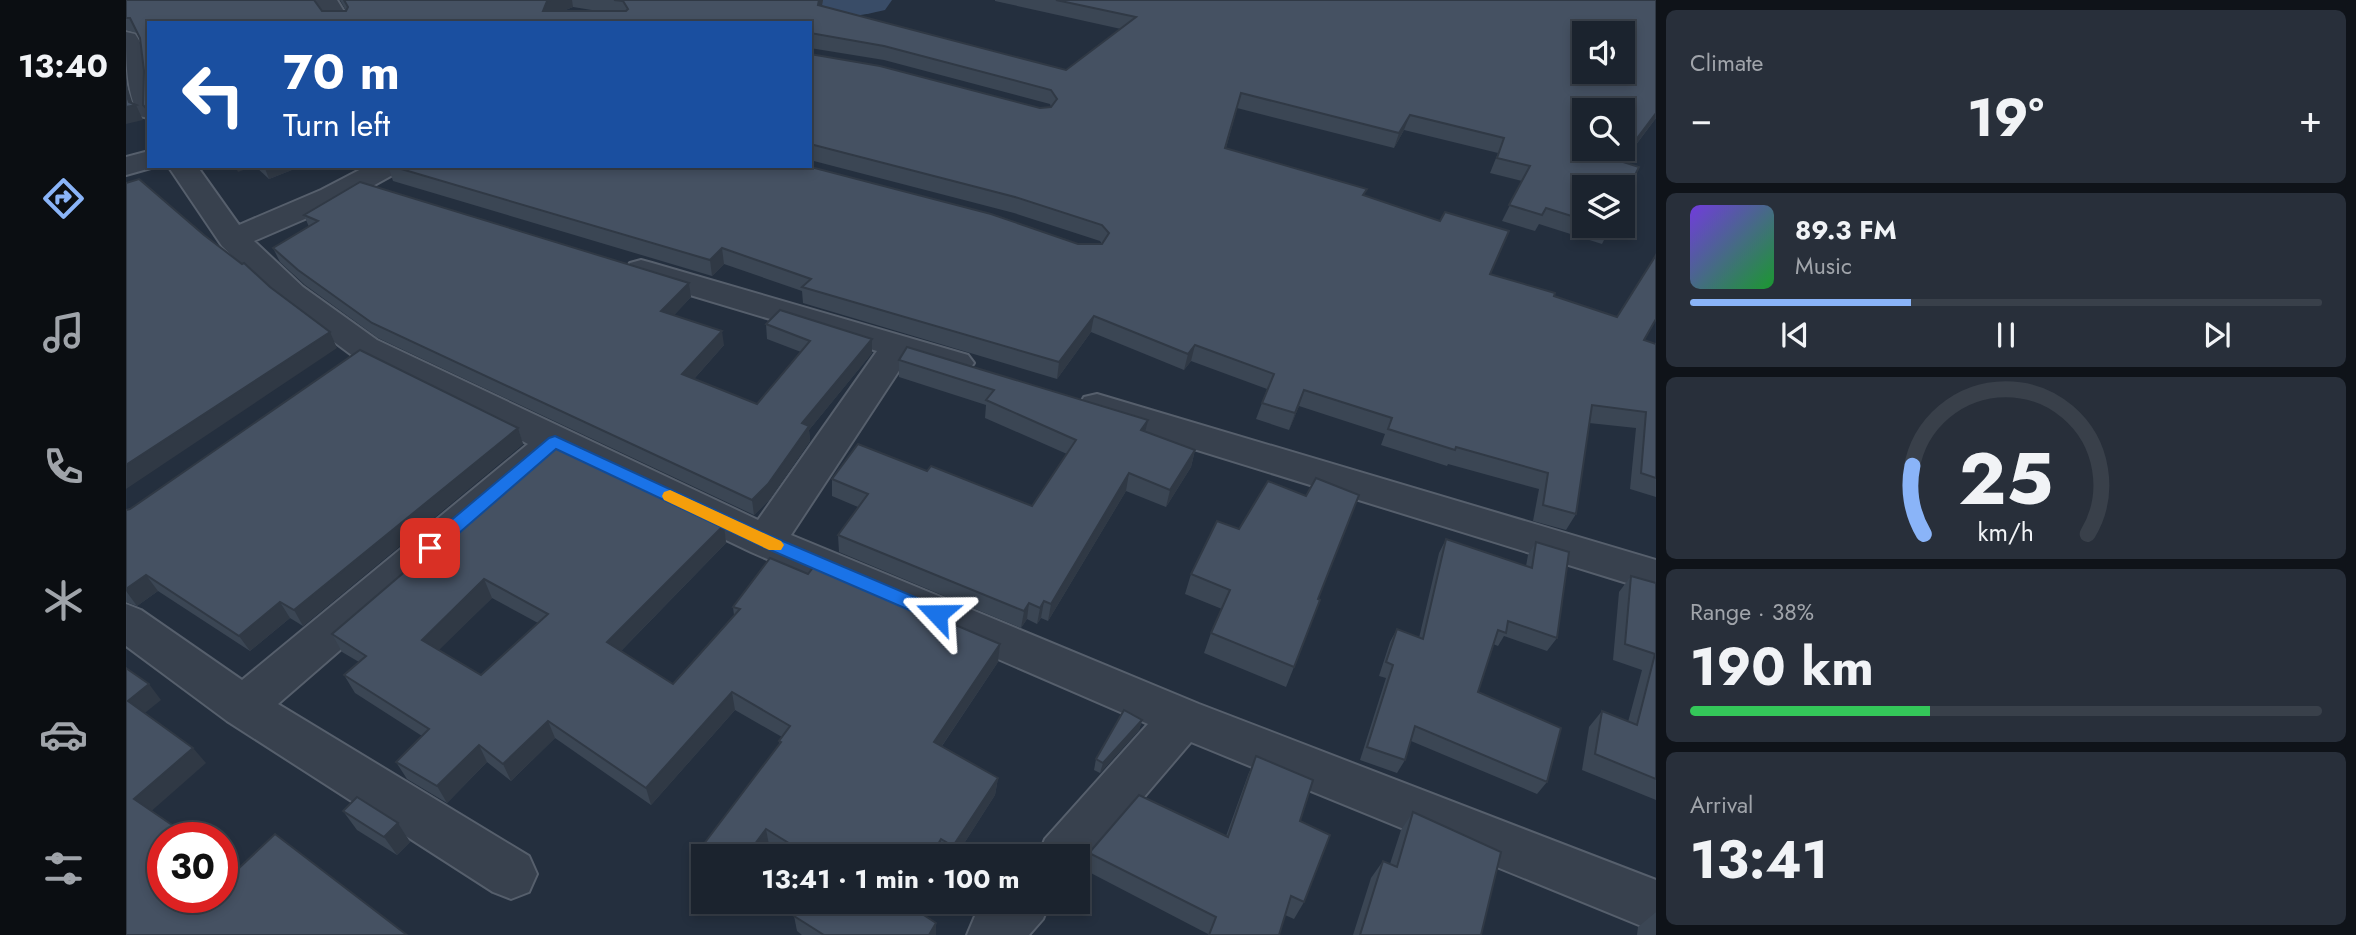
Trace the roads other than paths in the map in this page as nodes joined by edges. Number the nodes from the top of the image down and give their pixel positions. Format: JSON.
{"nodes":[{"id":1,"x":325,"y":0,"type":"edge"},
{"id":2,"x":338,"y":21,"type":"edge"},
{"id":3,"x":126,"y":39,"type":"edge"},
{"id":4,"x":147,"y":104,"type":"edge"},
{"id":5,"x":147,"y":161,"type":"edge"},
{"id":6,"x":126,"y":166,"type":"edge"},
{"id":7,"x":183,"y":168,"type":"edge"},
{"id":8,"x":383,"y":182,"type":"edge"},
{"id":9,"x":233,"y":239,"type":"junction"},
{"id":10,"x":607,"y":259,"type":"edge"},
{"id":11,"x":898,"y":346,"type":"junction"},
{"id":12,"x":365,"y":348,"type":"junction"},
{"id":13,"x":330,"y":372,"type":"edge"},
{"id":14,"x":991,"y":374,"type":"edge"},
{"id":15,"x":1071,"y":398,"type":"edge"},
{"id":16,"x":555,"y":442,"type":"junction"},
{"id":17,"x":765,"y":541,"type":"junction"},
{"id":18,"x":1656,"y":576,"type":"edge"},
{"id":19,"x":126,"y":622,"type":"edge"},
{"id":20,"x":243,"y":707,"type":"junction"},
{"id":21,"x":1183,"y":718,"type":"junction"},
{"id":22,"x":1073,"y":844,"type":"edge"},
{"id":23,"x":511,"y":874,"type":"dead end"},
{"id":24,"x":1656,"y":906,"type":"edge"},
{"id":25,"x":1013,"y":914,"type":"edge"},
{"id":26,"x":994,"y":935,"type":"edge"}],
"edges":[{"from":1,"to":2,"type":"street"},
{"from":3,"to":4,"type":"street"},
{"from":5,"to":6,"type":"street"},
{"from":7,"to":9,"type":"street"},
{"from":8,"to":9,"type":"street"},
{"from":9,"to":12,"type":"street"},
{"from":10,"to":11,"type":"street"},
{"from":11,"to":14,"type":"street"},
{"from":11,"to":17,"type":"street"},
{"from":12,"to":13,"type":"street"},
{"from":12,"to":16,"type":"street"},
{"from":15,"to":18,"type":"street"},
{"from":16,"to":17,"type":"street"},
{"from":16,"to":20,"type":"street"},
{"from":17,"to":21,"type":"street"},
{"from":19,"to":20,"type":"street"},
{"from":20,"to":23,"type":"street"},
{"from":21,"to":22,"type":"street"},
{"from":21,"to":24,"type":"street"},
{"from":25,"to":26,"type":"street"}]}
